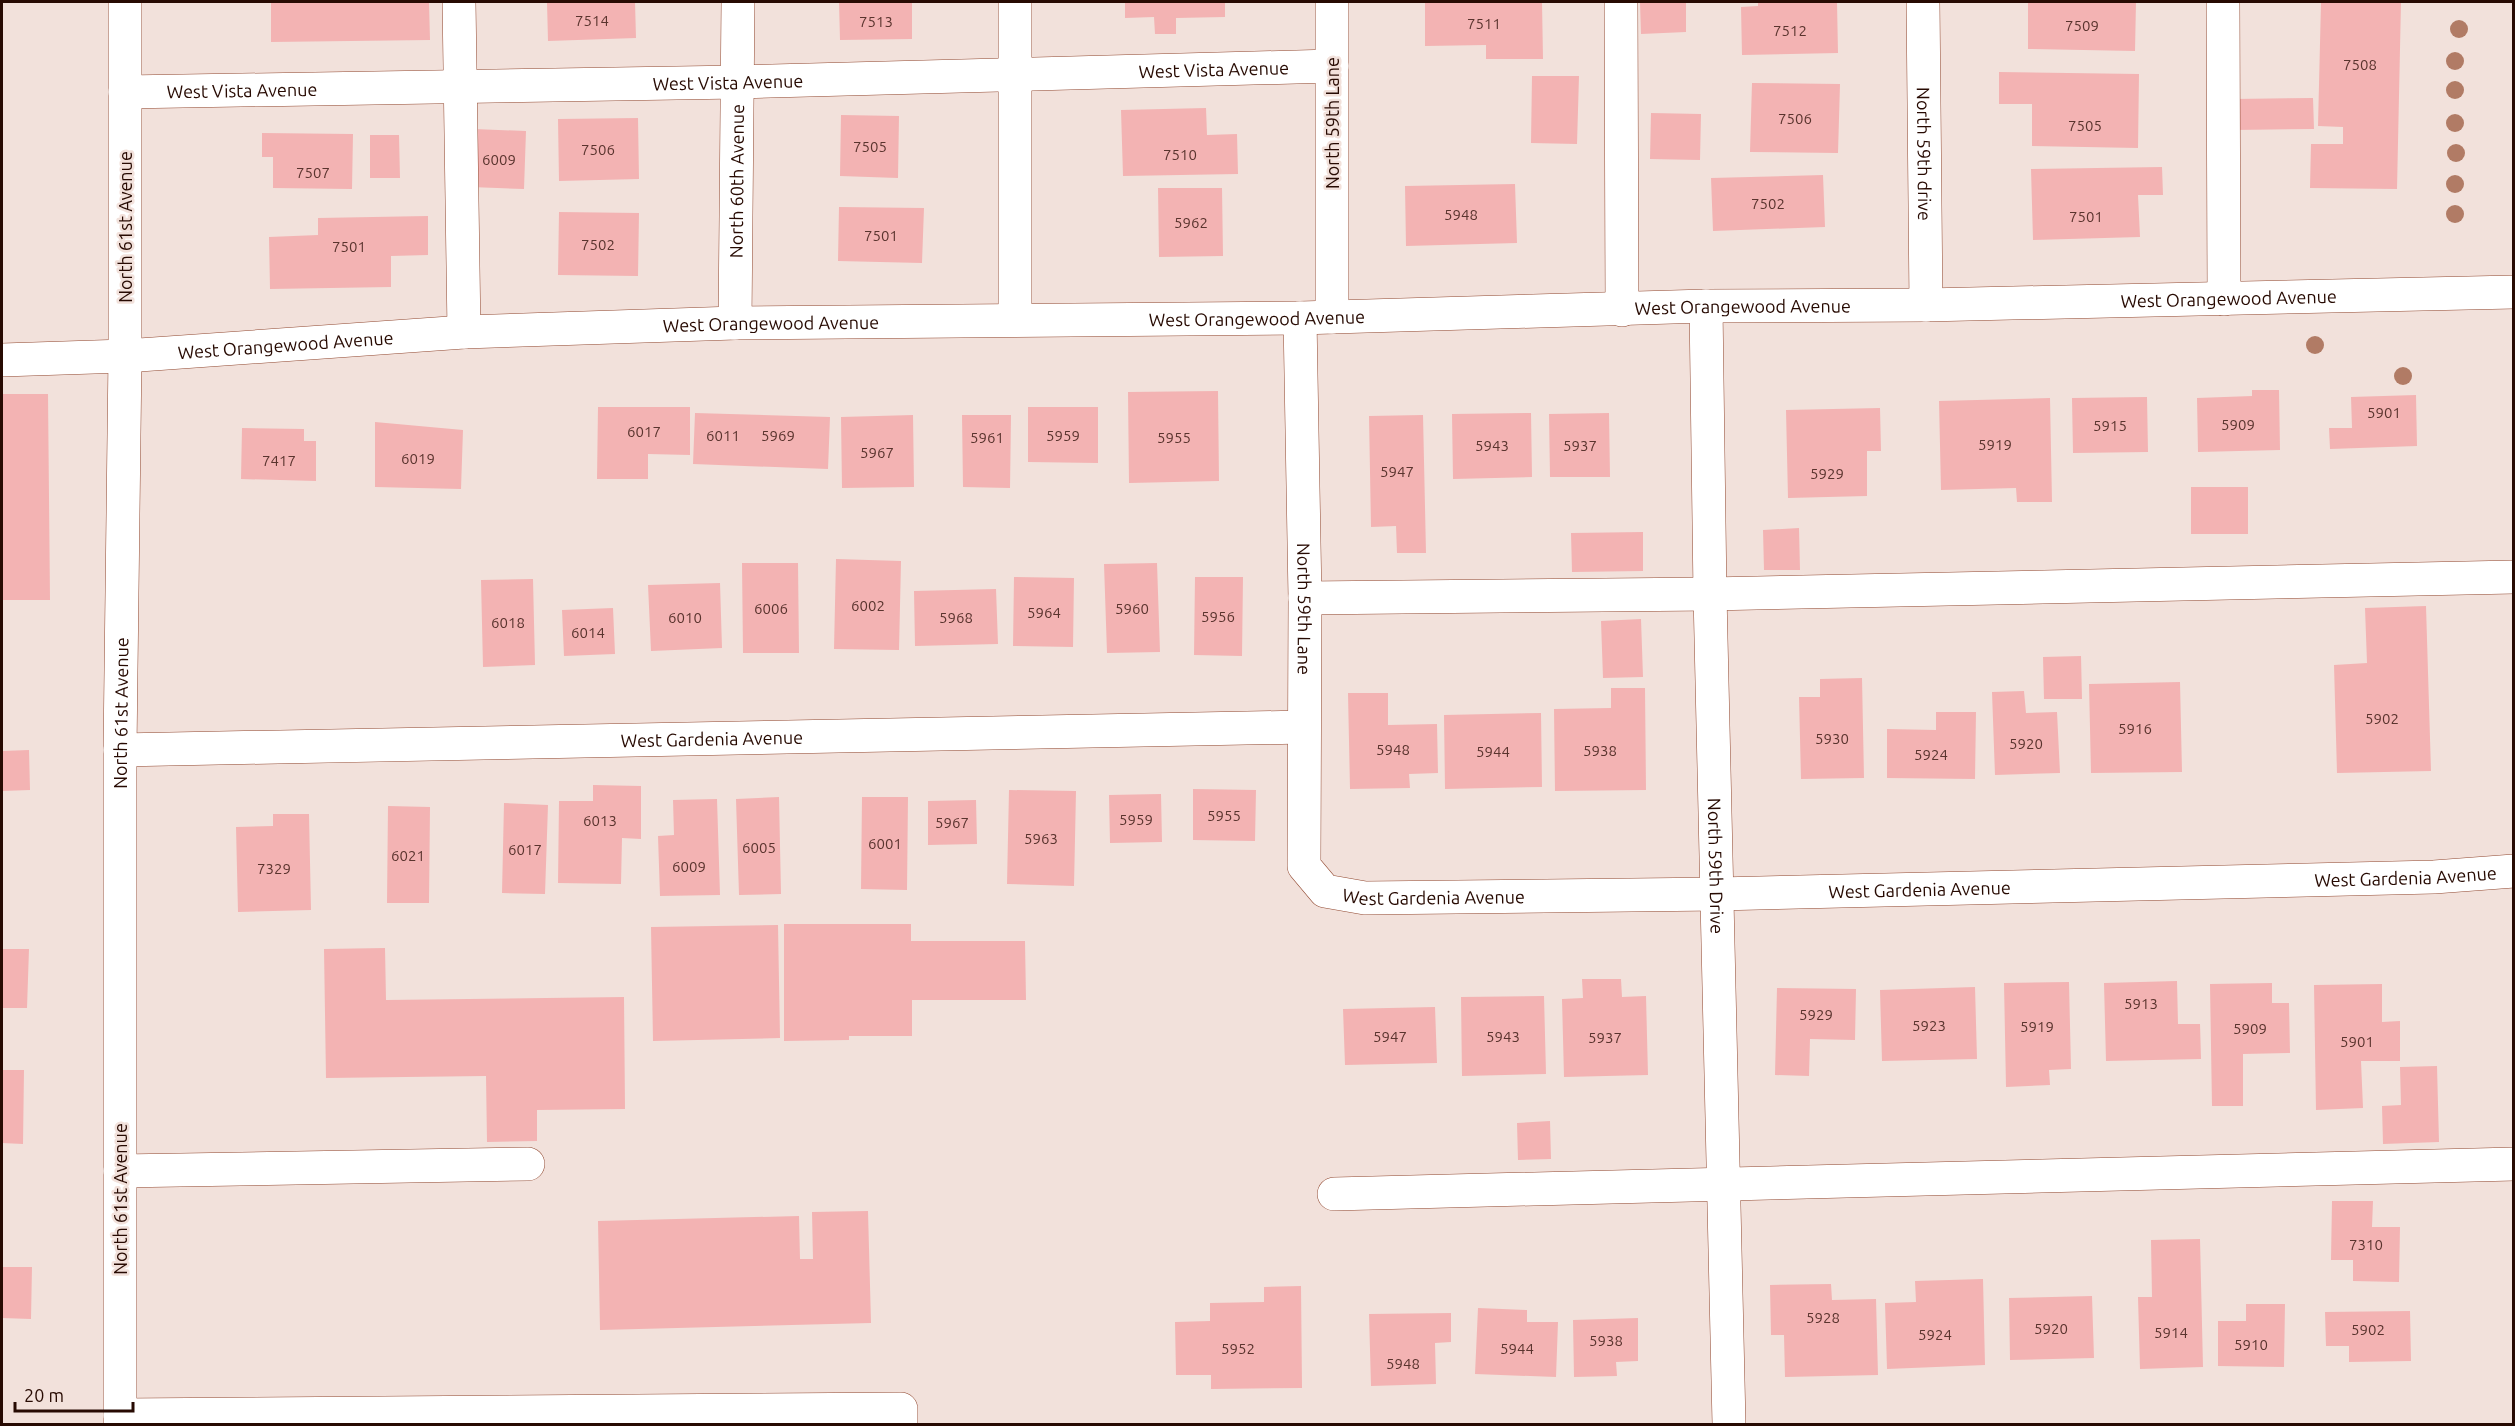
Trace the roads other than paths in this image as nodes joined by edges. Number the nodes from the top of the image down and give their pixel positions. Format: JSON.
{"nodes":[{"id":1,"x":125,"y":2,"type":"edge"},
{"id":2,"x":459,"y":2,"type":"edge"},
{"id":3,"x":738,"y":2,"type":"edge"},
{"id":4,"x":1015,"y":2,"type":"edge"},
{"id":5,"x":1332,"y":2,"type":"edge"},
{"id":6,"x":1622,"y":2,"type":"edge"},
{"id":7,"x":1923,"y":2,"type":"edge"},
{"id":8,"x":2223,"y":2,"type":"edge"},
{"id":9,"x":1332,"y":66,"type":"junction"},
{"id":10,"x":1015,"y":74,"type":"junction"},
{"id":11,"x":738,"y":81,"type":"junction"},
{"id":12,"x":459,"y":86,"type":"junction"},
{"id":13,"x":125,"y":92,"type":"junction"},
{"id":14,"x":2514,"y":292,"type":"edge"},
{"id":15,"x":2224,"y":299,"type":"junction"},
{"id":16,"x":1926,"y":305,"type":"junction"},
{"id":17,"x":1706,"y":306,"type":"junction"},
{"id":18,"x":1622,"y":310,"type":"junction"},
{"id":19,"x":1316,"y":318,"type":"junction"},
{"id":20,"x":1015,"y":319,"type":"junction"},
{"id":21,"x":735,"y":323,"type":"junction"},
{"id":22,"x":464,"y":332,"type":"junction"},
{"id":23,"x":125,"y":356,"type":"junction"},
{"id":24,"x":2,"y":360,"type":"edge"},
{"id":25,"x":2514,"y":577,"type":"edge"},
{"id":26,"x":1710,"y":594,"type":"junction"},
{"id":27,"x":1305,"y":598,"type":"junction"},
{"id":28,"x":1304,"y":727,"type":"junction"},
{"id":29,"x":120,"y":750,"type":"junction"},
{"id":30,"x":2514,"y":872,"type":"edge"},
{"id":31,"x":1325,"y":891,"type":"joint"},
{"id":32,"x":1718,"y":894,"type":"junction"},
{"id":33,"x":528,"y":1164,"type":"dead end"},
{"id":34,"x":2514,"y":1164,"type":"edge"},
{"id":35,"x":120,"y":1171,"type":"junction"},
{"id":36,"x":1723,"y":1186,"type":"junction"},
{"id":37,"x":1334,"y":1194,"type":"dead end"},
{"id":38,"x":120,"y":1420,"type":"edge"},
{"id":39,"x":901,"y":1425,"type":"edge"},
{"id":40,"x":1729,"y":1425,"type":"edge"}],
"edges":[{"from":1,"to":13,"type":"street","name":"North 61st Avenue"},
{"from":2,"to":12,"type":"street"},
{"from":3,"to":11,"type":"street","name":"North 60th Avenue"},
{"from":4,"to":10,"type":"street"},
{"from":5,"to":9,"type":"street","name":"North 59th Lane"},
{"from":6,"to":18,"type":"street"},
{"from":7,"to":16,"type":"street","name":"North 59th drive"},
{"from":8,"to":15,"type":"street"},
{"from":9,"to":10,"type":"street","name":"West Vista Avenue"},
{"from":9,"to":19,"type":"street","name":"North 59th Lane"},
{"from":10,"to":11,"type":"street","name":"West Vista Avenue"},
{"from":10,"to":20,"type":"street"},
{"from":11,"to":12,"type":"street","name":"West Vista Avenue"},
{"from":11,"to":21,"type":"street","name":"North 60th Avenue"},
{"from":12,"to":13,"type":"street","name":"West Vista Avenue"},
{"from":12,"to":22,"type":"street"},
{"from":13,"to":23,"type":"street","name":"North 61st Avenue"},
{"from":14,"to":15,"type":"street","name":"West Orangewood Avenue"},
{"from":15,"to":16,"type":"street","name":"West Orangewood Avenue"},
{"from":16,"to":17,"type":"street","name":"West Orangewood Avenue"},
{"from":17,"to":18,"type":"street","name":"West Orangewood Avenue"},
{"from":17,"to":26,"type":"street","name":"North 59th Drive"},
{"from":18,"to":19,"type":"street","name":"West Orangewood Avenue"},
{"from":19,"to":20,"type":"street","name":"West Orangewood Avenue"},
{"from":19,"to":27,"type":"street","name":"North 59th Lane"},
{"from":20,"to":21,"type":"street","name":"West Orangewood Avenue"},
{"from":21,"to":22,"type":"street","name":"West Orangewood Avenue"},
{"from":22,"to":23,"type":"street","name":"West Orangewood Avenue"},
{"from":23,"to":24,"type":"street","name":"West Orangewood Avenue"},
{"from":23,"to":29,"type":"street","name":"North 61st Avenue"},
{"from":25,"to":26,"type":"street"},
{"from":26,"to":27,"type":"street"},
{"from":26,"to":32,"type":"street","name":"North 59th Drive"},
{"from":27,"to":28,"type":"street","name":"North 59th Lane"},
{"from":28,"to":29,"type":"street","name":"West Gardenia Avenue"},
{"from":28,"to":31,"type":"street","name":"North 59th Lane"},
{"from":29,"to":35,"type":"street","name":"North 61st Avenue"},
{"from":30,"to":32,"type":"street","name":"West Gardenia Avenue"},
{"from":31,"to":32,"type":"street","name":"West Gardenia Avenue"},
{"from":32,"to":36,"type":"street","name":"North 59th Drive"},
{"from":33,"to":35,"type":"street"},
{"from":34,"to":36,"type":"street"},
{"from":35,"to":38,"type":"street","name":"North 61st Avenue"},
{"from":36,"to":37,"type":"street"},
{"from":36,"to":40,"type":"street","name":"North 59th Drive"},
{"from":38,"to":39,"type":"street"}]}
